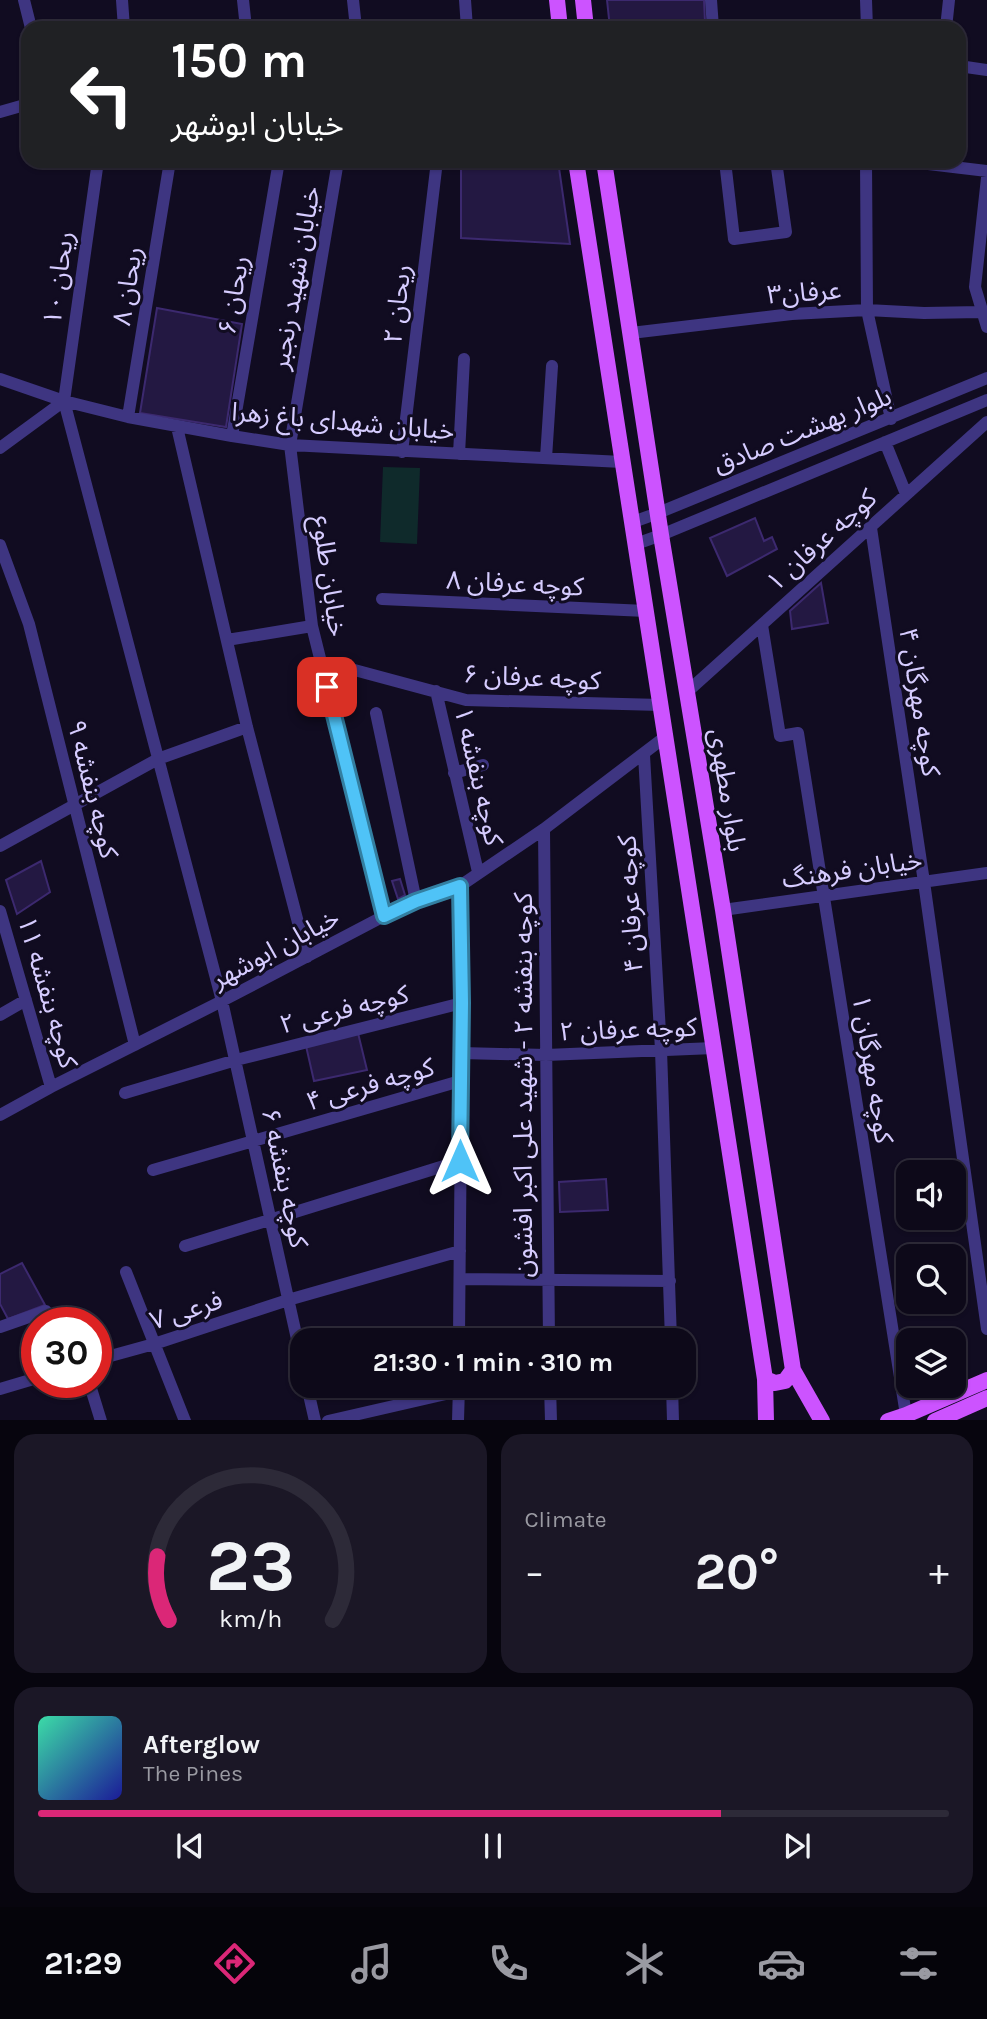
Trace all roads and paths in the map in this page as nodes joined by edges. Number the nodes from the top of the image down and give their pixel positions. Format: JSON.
{"nodes":[{"id":1,"x":24,"y":0,"type":"edge"},
{"id":2,"x":122,"y":0,"type":"edge"},
{"id":3,"x":243,"y":0,"type":"edge"},
{"id":4,"x":353,"y":0,"type":"edge"},
{"id":5,"x":465,"y":0,"type":"edge"},
{"id":6,"x":557,"y":0,"type":"edge"},
{"id":7,"x":583,"y":0,"type":"edge"},
{"id":8,"x":711,"y":0,"type":"edge"},
{"id":9,"x":866,"y":0,"type":"edge"},
{"id":10,"x":949,"y":0,"type":"edge"},
{"id":11,"x":29,"y":21,"type":"edge"},
{"id":12,"x":124,"y":21,"type":"edge"},
{"id":13,"x":245,"y":21,"type":"edge"},
{"id":14,"x":355,"y":21,"type":"edge"},
{"id":15,"x":466,"y":21,"type":"edge"},
{"id":16,"x":559,"y":21,"type":"edge"},
{"id":17,"x":585,"y":21,"type":"edge"},
{"id":18,"x":712,"y":21,"type":"edge"},
{"id":19,"x":867,"y":21,"type":"edge"},
{"id":20,"x":947,"y":21,"type":"edge"},
{"id":21,"x":966,"y":67,"type":"edge"},
{"id":22,"x":987,"y":69,"type":"edge"},
{"id":23,"x":21,"y":106,"type":"edge"},
{"id":24,"x":0,"y":111,"type":"edge"},
{"id":25,"x":97,"y":168,"type":"edge"},
{"id":26,"x":169,"y":168,"type":"edge"},
{"id":27,"x":278,"y":168,"type":"edge"},
{"id":28,"x":337,"y":168,"type":"edge"},
{"id":29,"x":435,"y":168,"type":"edge"},
{"id":30,"x":577,"y":168,"type":"edge"},
{"id":31,"x":605,"y":168,"type":"edge"},
{"id":32,"x":726,"y":168,"type":"edge"},
{"id":33,"x":777,"y":168,"type":"edge"},
{"id":34,"x":866,"y":168,"type":"edge"},
{"id":35,"x":962,"y":168,"type":"edge"},
{"id":36,"x":987,"y":171,"type":"edge"},
{"id":37,"x":987,"y":177,"type":"edge"},
{"id":38,"x":867,"y":310,"type":"junction"},
{"id":39,"x":981,"y":312,"type":"junction"},
{"id":40,"x":987,"y":327,"type":"edge"},
{"id":41,"x":631,"y":333,"type":"junction"},
{"id":42,"x":464,"y":359,"type":"dead end"},
{"id":43,"x":552,"y":366,"type":"dead end"},
{"id":44,"x":987,"y":378,"type":"edge"},
{"id":45,"x":0,"y":379,"type":"edge"},
{"id":46,"x":987,"y":400,"type":"edge"},
{"id":47,"x":64,"y":401,"type":"junction"},
{"id":48,"x":128,"y":417,"type":"junction"},
{"id":49,"x":891,"y":419,"type":"junction"},
{"id":50,"x":987,"y":422,"type":"edge"},
{"id":51,"x":177,"y":427,"type":"junction"},
{"id":52,"x":232,"y":436,"type":"junction"},
{"id":53,"x":885,"y":442,"type":"junction"},
{"id":54,"x":290,"y":444,"type":"junction"},
{"id":55,"x":828,"y":444,"type":"junction"},
{"id":56,"x":0,"y":449,"type":"edge"},
{"id":57,"x":402,"y":452,"type":"junction"},
{"id":58,"x":459,"y":454,"type":"junction"},
{"id":59,"x":546,"y":458,"type":"junction"},
{"id":60,"x":622,"y":461,"type":"junction"},
{"id":61,"x":835,"y":463,"type":"junction"},
{"id":62,"x":905,"y":494,"type":"junction"},
{"id":63,"x":658,"y":513,"type":"junction"},
{"id":64,"x":633,"y":522,"type":"junction"},
{"id":65,"x":871,"y":528,"type":"junction"},
{"id":66,"x":661,"y":536,"type":"junction"},
{"id":67,"x":636,"y":544,"type":"junction"},
{"id":68,"x":0,"y":545,"type":"edge"},
{"id":69,"x":382,"y":599,"type":"dead end"},
{"id":70,"x":646,"y":611,"type":"junction"},
{"id":71,"x":762,"y":625,"type":"junction"},
{"id":72,"x":312,"y":626,"type":"junction"},
{"id":73,"x":227,"y":640,"type":"junction"},
{"id":74,"x":321,"y":662,"type":"junction"},
{"id":75,"x":436,"y":691,"type":"junction"},
{"id":76,"x":687,"y":692,"type":"junction"},
{"id":77,"x":661,"y":705,"type":"junction"},
{"id":78,"x":376,"y":713,"type":"dead end"},
{"id":79,"x":247,"y":727,"type":"junction"},
{"id":80,"x":666,"y":737,"type":"junction"},
{"id":81,"x":644,"y":755,"type":"junction"},
{"id":82,"x":158,"y":759,"type":"junction"},
{"id":83,"x":483,"y":765,"type":"dead end"},
{"id":84,"x":454,"y":773,"type":"junction"},
{"id":85,"x":74,"y":807,"type":"junction"},
{"id":86,"x":544,"y":829,"type":"junction"},
{"id":87,"x":0,"y":846,"type":"edge"},
{"id":88,"x":478,"y":873,"type":"junction"},
{"id":89,"x":987,"y":873,"type":"edge"},
{"id":90,"x":924,"y":882,"type":"junction"},
{"id":91,"x":460,"y":886,"type":"junction"},
{"id":92,"x":823,"y":896,"type":"junction"},
{"id":93,"x":416,"y":901,"type":"junction"},
{"id":94,"x":723,"y":910,"type":"junction"},
{"id":95,"x":0,"y":911,"type":"edge"},
{"id":96,"x":384,"y":916,"type":"junction"},
{"id":97,"x":307,"y":957,"type":"junction"},
{"id":98,"x":26,"y":1000,"type":"junction"},
{"id":99,"x":222,"y":1001,"type":"junction"},
{"id":100,"x":462,"y":1003,"type":"junction"},
{"id":101,"x":0,"y":1015,"type":"edge"},
{"id":102,"x":135,"y":1045,"type":"junction"},
{"id":103,"x":714,"y":1048,"type":"junction"},
{"id":104,"x":661,"y":1050,"type":"junction"},
{"id":105,"x":461,"y":1053,"type":"junction"},
{"id":106,"x":546,"y":1055,"type":"junction"},
{"id":107,"x":236,"y":1060,"type":"junction"},
{"id":108,"x":460,"y":1082,"type":"junction"},
{"id":109,"x":51,"y":1087,"type":"junction"},
{"id":110,"x":125,"y":1093,"type":"dead end"},
{"id":111,"x":0,"y":1115,"type":"edge"},
{"id":112,"x":252,"y":1141,"type":"junction"},
{"id":113,"x":460,"y":1161,"type":"junction"},
{"id":114,"x":153,"y":1170,"type":"dead end"},
{"id":115,"x":271,"y":1222,"type":"junction"},
{"id":116,"x":186,"y":1246,"type":"dead end"},
{"id":117,"x":460,"y":1251,"type":"junction"},
{"id":118,"x":126,"y":1272,"type":"dead end"},
{"id":119,"x":460,"y":1279,"type":"junction"},
{"id":120,"x":547,"y":1281,"type":"junction"},
{"id":121,"x":670,"y":1281,"type":"junction"},
{"id":122,"x":288,"y":1300,"type":"junction"},
{"id":123,"x":21,"y":1318,"type":"edge"},
{"id":124,"x":2,"y":1323,"type":"edge"},
{"id":125,"x":294,"y":1328,"type":"edge"},
{"id":126,"x":459,"y":1328,"type":"edge"},
{"id":127,"x":549,"y":1328,"type":"edge"},
{"id":128,"x":671,"y":1328,"type":"edge"},
{"id":129,"x":987,"y":1329,"type":"edge"},
{"id":130,"x":155,"y":1344,"type":"junction"},
{"id":131,"x":112,"y":1356,"type":"edge"},
{"id":132,"x":793,"y":1370,"type":"junction"},
{"id":133,"x":765,"y":1379,"type":"junction"},
{"id":134,"x":987,"y":1380,"type":"edge"},
{"id":135,"x":21,"y":1383,"type":"edge"},
{"id":136,"x":0,"y":1389,"type":"edge"},
{"id":137,"x":94,"y":1398,"type":"edge"},
{"id":138,"x":310,"y":1398,"type":"edge"},
{"id":139,"x":418,"y":1398,"type":"edge"},
{"id":140,"x":459,"y":1398,"type":"edge"},
{"id":141,"x":550,"y":1398,"type":"edge"},
{"id":142,"x":672,"y":1398,"type":"edge"},
{"id":143,"x":987,"y":1398,"type":"edge"},
{"id":144,"x":898,"y":1418,"type":"edge"},
{"id":145,"x":101,"y":1420,"type":"edge"},
{"id":146,"x":185,"y":1420,"type":"edge"},
{"id":147,"x":315,"y":1420,"type":"edge"},
{"id":148,"x":328,"y":1420,"type":"edge"},
{"id":149,"x":458,"y":1420,"type":"edge"},
{"id":150,"x":551,"y":1420,"type":"edge"},
{"id":151,"x":673,"y":1420,"type":"edge"},
{"id":152,"x":766,"y":1420,"type":"edge"},
{"id":153,"x":822,"y":1420,"type":"edge"},
{"id":154,"x":935,"y":1420,"type":"edge"}],
"edges":[{"from":1,"to":11,"type":"street"},
{"from":2,"to":12,"type":"street"},
{"from":3,"to":13,"type":"street"},
{"from":4,"to":14,"type":"street"},
{"from":5,"to":15,"type":"street"},
{"from":6,"to":16,"type":"main road"},
{"from":7,"to":17,"type":"main road"},
{"from":8,"to":18,"type":"street"},
{"from":9,"to":19,"type":"street"},
{"from":10,"to":20,"type":"street"},
{"from":21,"to":22,"type":"street"},
{"from":23,"to":24,"type":"street"},
{"from":25,"to":47,"type":"street","name":"ریحان ۱۰"},
{"from":26,"to":48,"type":"street","name":"ریحان ۸"},
{"from":27,"to":52,"type":"street","name":"ریحان ۶"},
{"from":28,"to":54,"type":"street","name":"خیابان شهید رنجبر"},
{"from":29,"to":57,"type":"street","name":"ریحان ۲"},
{"from":30,"to":60,"type":"main road","name":"بلوار مطهری"},
{"from":31,"to":41,"type":"main road","name":"بلوار مطهری"},
{"from":32,"to":33,"type":"street"},
{"from":34,"to":38,"type":"street"},
{"from":35,"to":36,"type":"street"},
{"from":37,"to":39,"type":"street"},
{"from":38,"to":39,"type":"street","name":"عرفان۳"},
{"from":38,"to":41,"type":"street","name":"عرفان۳"},
{"from":38,"to":49,"type":"street"},
{"from":39,"to":40,"type":"street"},
{"from":41,"to":63,"type":"main road","name":"بلوار مطهری"},
{"from":42,"to":58,"type":"street"},
{"from":43,"to":59,"type":"street"},
{"from":44,"to":49,"type":"street","name":"بلوار بهشت صادق"},
{"from":45,"to":47,"type":"street","name":"خیابان شهدای باغ‌ زهرا"},
{"from":46,"to":53,"type":"street","name":"بلوار بهشت صادق"},
{"from":47,"to":48,"type":"street","name":"خیابان شهدای باغ‌ زهرا"},
{"from":47,"to":56,"type":"street"},
{"from":47,"to":82,"type":"street","name":"کوچه بنفشه ۶"},
{"from":48,"to":51,"type":"street","name":"خیابان شهدای باغ‌ زهرا"},
{"from":49,"to":55,"type":"street","name":"بلوار بهشت صادق"},
{"from":50,"to":62,"type":"street","name":"کوچه عرفان ۱"},
{"from":51,"to":52,"type":"street","name":"خیابان شهدای باغ‌ زهرا"},
{"from":51,"to":73,"type":"street"},
{"from":52,"to":54,"type":"street","name":"خیابان شهدای باغ‌ زهرا"},
{"from":53,"to":61,"type":"street","name":"بلوار بهشت صادق"},
{"from":53,"to":62,"type":"street"},
{"from":54,"to":57,"type":"street","name":"خیابان شهدای باغ‌ زهرا"},
{"from":54,"to":72,"type":"street","name":"خیابان طلوع"},
{"from":55,"to":61,"type":"street"},
{"from":55,"to":63,"type":"street","name":"بلوار بهشت صادق"},
{"from":57,"to":58,"type":"street","name":"خیابان شهدای باغ‌ زهرا"},
{"from":58,"to":59,"type":"street","name":"خیابان شهدای باغ‌ زهرا"},
{"from":59,"to":60,"type":"street","name":"خیابان شهدای باغ‌ زهرا"},
{"from":60,"to":64,"type":"main road","name":"بلوار مطهری"},
{"from":61,"to":66,"type":"street","name":"بلوار بهشت صادق"},
{"from":62,"to":65,"type":"street","name":"کوچه عرفان ۱"},
{"from":63,"to":64,"type":"street","name":"بلوار بهشت صادق"},
{"from":63,"to":66,"type":"main road","name":"بلوار مطهری"},
{"from":64,"to":67,"type":"main road","name":"بلوار مطهری"},
{"from":65,"to":71,"type":"street","name":"کوچه عرفان ۱"},
{"from":65,"to":90,"type":"street","name":"کوچه مهرگان ۴"},
{"from":66,"to":67,"type":"street","name":"بلوار بهشت صادق"},
{"from":66,"to":76,"type":"main road","name":"بلوار مطهری"},
{"from":67,"to":70,"type":"main road","name":"بلوار مطهری"},
{"from":68,"to":85,"type":"street","name":"کوچه بنفشه ۹"},
{"from":69,"to":70,"type":"street","name":"کوچه عرفان ۸"},
{"from":70,"to":77,"type":"main road","name":"بلوار مطهری"},
{"from":71,"to":76,"type":"street","name":"کوچه عرفان ۱"},
{"from":71,"to":92,"type":"street","name":"کوچه مهرگان ۱"},
{"from":72,"to":73,"type":"street"},
{"from":72,"to":74,"type":"street","name":"خیابان طلوع"},
{"from":73,"to":79,"type":"street"},
{"from":74,"to":75,"type":"street","name":"کوچه عرفان ۶"},
{"from":74,"to":96,"type":"street","name":"خیابان طلوع"},
{"from":75,"to":77,"type":"street","name":"کوچه عرفان ۶"},
{"from":75,"to":84,"type":"street","name":"کوچه بنفشه ۱"},
{"from":76,"to":94,"type":"main road","name":"بلوار مطهری"},
{"from":77,"to":80,"type":"main road","name":"بلوار مطهری"},
{"from":78,"to":93,"type":"street"},
{"from":79,"to":82,"type":"street"},
{"from":79,"to":97,"type":"street"},
{"from":80,"to":81,"type":"street","name":"خیابان ابوشهر"},
{"from":80,"to":103,"type":"main road","name":"بلوار مطهری"},
{"from":81,"to":86,"type":"street","name":"خیابان ابوشهر"},
{"from":81,"to":104,"type":"street","name":"کوچه عرفان ۴"},
{"from":82,"to":85,"type":"street"},
{"from":82,"to":99,"type":"street","name":"کوچه بنفشه ۶"},
{"from":83,"to":84,"type":"street"},
{"from":84,"to":88,"type":"street","name":"کوچه بنفشه ۱"},
{"from":85,"to":87,"type":"street"},
{"from":85,"to":102,"type":"street","name":"کوچه بنفشه ۹"},
{"from":86,"to":88,"type":"street","name":"خیابان ابوشهر"},
{"from":86,"to":106,"type":"street","name":"کوچه بنفشه ۲ - شهید علی اکبر افشون"},
{"from":88,"to":91,"type":"street","name":"خیابان ابوشهر"},
{"from":89,"to":90,"type":"street","name":"خیابان فرهنگ"},
{"from":90,"to":92,"type":"street","name":"خیابان فرهنگ"},
{"from":90,"to":129,"type":"street","name":"کوچه مهرگان ۴"},
{"from":91,"to":93,"type":"street","name":"خیابان ابوشهر"},
{"from":91,"to":100,"type":"street"},
{"from":92,"to":94,"type":"street","name":"خیابان فرهنگ"},
{"from":92,"to":144,"type":"street","name":"کوچه مهرگان ۱"},
{"from":93,"to":96,"type":"street","name":"خیابان ابوشهر"},
{"from":94,"to":132,"type":"main road","name":"بلوار مطهری"},
{"from":95,"to":98,"type":"street","name":"کوچه بنفشه ۱۱"},
{"from":96,"to":97,"type":"street","name":"خیابان ابوشهر"},
{"from":97,"to":99,"type":"street","name":"خیابان ابوشهر"},
{"from":98,"to":101,"type":"street"},
{"from":98,"to":109,"type":"street","name":"کوچه بنفشه ۱۱"},
{"from":99,"to":102,"type":"street","name":"خیابان ابوشهر"},
{"from":99,"to":107,"type":"street","name":"کوچه بنفشه ۶"},
{"from":100,"to":105,"type":"street"},
{"from":100,"to":107,"type":"street","name":"کوچه فرعی ۲"},
{"from":102,"to":109,"type":"street","name":"خیابان ابوشهر"},
{"from":103,"to":104,"type":"street","name":"کوچه عرفان ۲"},
{"from":103,"to":133,"type":"main road","name":"بلوار مطهری"},
{"from":104,"to":106,"type":"street","name":"کوچه عرفان ۲"},
{"from":104,"to":121,"type":"street","name":"کوچه عرفان ۴"},
{"from":105,"to":106,"type":"street","name":"کوچه عرفان ۲"},
{"from":105,"to":108,"type":"street"},
{"from":106,"to":120,"type":"street","name":"کوچه بنفشه ۲ - شهید علی اکبر افشون"},
{"from":107,"to":110,"type":"street","name":"کوچه فرعی ۲"},
{"from":107,"to":112,"type":"street","name":"کوچه بنفشه ۶"},
{"from":108,"to":112,"type":"street","name":"کوچه فرعی ۴"},
{"from":108,"to":113,"type":"street"},
{"from":109,"to":111,"type":"street","name":"خیابان ابوشهر"},
{"from":112,"to":114,"type":"street","name":"کوچه فرعی ۴"},
{"from":112,"to":115,"type":"street","name":"کوچه بنفشه ۶"},
{"from":113,"to":115,"type":"street"},
{"from":113,"to":117,"type":"street"},
{"from":115,"to":116,"type":"street"},
{"from":115,"to":122,"type":"street","name":"کوچه بنفشه ۶"},
{"from":117,"to":119,"type":"street"},
{"from":117,"to":122,"type":"street","name":"فرعی ۷"},
{"from":118,"to":130,"type":"street"},
{"from":119,"to":120,"type":"street"},
{"from":119,"to":126,"type":"street"},
{"from":120,"to":121,"type":"street"},
{"from":120,"to":127,"type":"street","name":"کوچه بنفشه ۲ - شهید علی اکبر افشون"},
{"from":121,"to":128,"type":"street","name":"کوچه عرفان ۴"},
{"from":122,"to":125,"type":"street","name":"کوچه بنفشه ۶"},
{"from":122,"to":130,"type":"street","name":"فرعی ۷"},
{"from":123,"to":124,"type":"street"},
{"from":130,"to":131,"type":"street","name":"فرعی ۷"},
{"from":130,"to":146,"type":"street"},
{"from":132,"to":133,"type":"main road"},
{"from":132,"to":153,"type":"main road","name":"بلوار مطهری"},
{"from":133,"to":152,"type":"main road","name":"بلوار مطهری"},
{"from":134,"to":144,"type":"main road"},
{"from":135,"to":136,"type":"street"},
{"from":137,"to":145,"type":"street"},
{"from":138,"to":147,"type":"street"},
{"from":139,"to":148,"type":"street"},
{"from":140,"to":149,"type":"street"},
{"from":141,"to":150,"type":"street"},
{"from":142,"to":151,"type":"street"},
{"from":143,"to":154,"type":"main road"}]}
